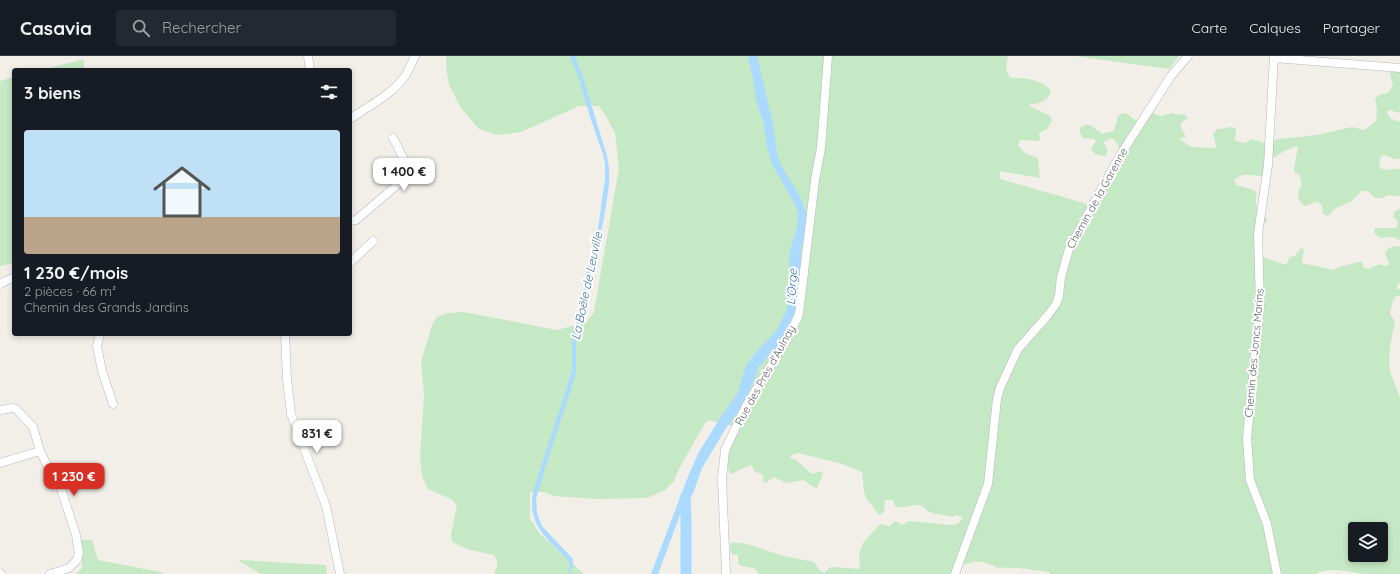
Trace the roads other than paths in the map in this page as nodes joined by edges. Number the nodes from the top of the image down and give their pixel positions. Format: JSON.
{"nodes":[{"id":1,"x":308,"y":56,"type":"edge"},
{"id":2,"x":415,"y":56,"type":"edge"},
{"id":3,"x":828,"y":56,"type":"edge"},
{"id":4,"x":1188,"y":56,"type":"edge"},
{"id":5,"x":1274,"y":57,"type":"edge"},
{"id":6,"x":310,"y":68,"type":"edge"},
{"id":7,"x":1400,"y":68,"type":"edge"},
{"id":8,"x":352,"y":118,"type":"edge"},
{"id":9,"x":392,"y":138,"type":"dead end"},
{"id":10,"x":352,"y":221,"type":"edge"},
{"id":11,"x":373,"y":241,"type":"dead end"},
{"id":12,"x":352,"y":261,"type":"edge"},
{"id":13,"x":12,"y":278,"type":"edge"},
{"id":14,"x":0,"y":284,"type":"edge"},
{"id":15,"x":100,"y":336,"type":"edge"},
{"id":16,"x":285,"y":336,"type":"edge"},
{"id":17,"x":113,"y":404,"type":"dead end"},
{"id":18,"x":0,"y":410,"type":"edge"},
{"id":19,"x":40,"y":451,"type":"junction"},
{"id":20,"x":0,"y":463,"type":"edge"},
{"id":21,"x":50,"y":574,"type":"edge"},
{"id":22,"x":340,"y":574,"type":"edge"},
{"id":23,"x":726,"y":574,"type":"edge"},
{"id":24,"x":955,"y":574,"type":"edge"},
{"id":25,"x":1278,"y":574,"type":"edge"}],
"edges":[{"from":1,"to":6,"type":"street"},
{"from":2,"to":8,"type":"street"},
{"from":3,"to":23,"type":"street","name":"Rue des Prés d'Aulnay"},
{"from":4,"to":24,"type":"street","name":"Chemin de la Garenne"},
{"from":5,"to":7,"type":"street"},
{"from":5,"to":25,"type":"street","name":"Chemin des Joncs Marins"},
{"from":9,"to":10,"type":"street"},
{"from":11,"to":12,"type":"street"},
{"from":13,"to":14,"type":"street"},
{"from":15,"to":17,"type":"street"},
{"from":16,"to":22,"type":"street"},
{"from":18,"to":19,"type":"street"},
{"from":19,"to":20,"type":"street"},
{"from":19,"to":21,"type":"street"}]}
